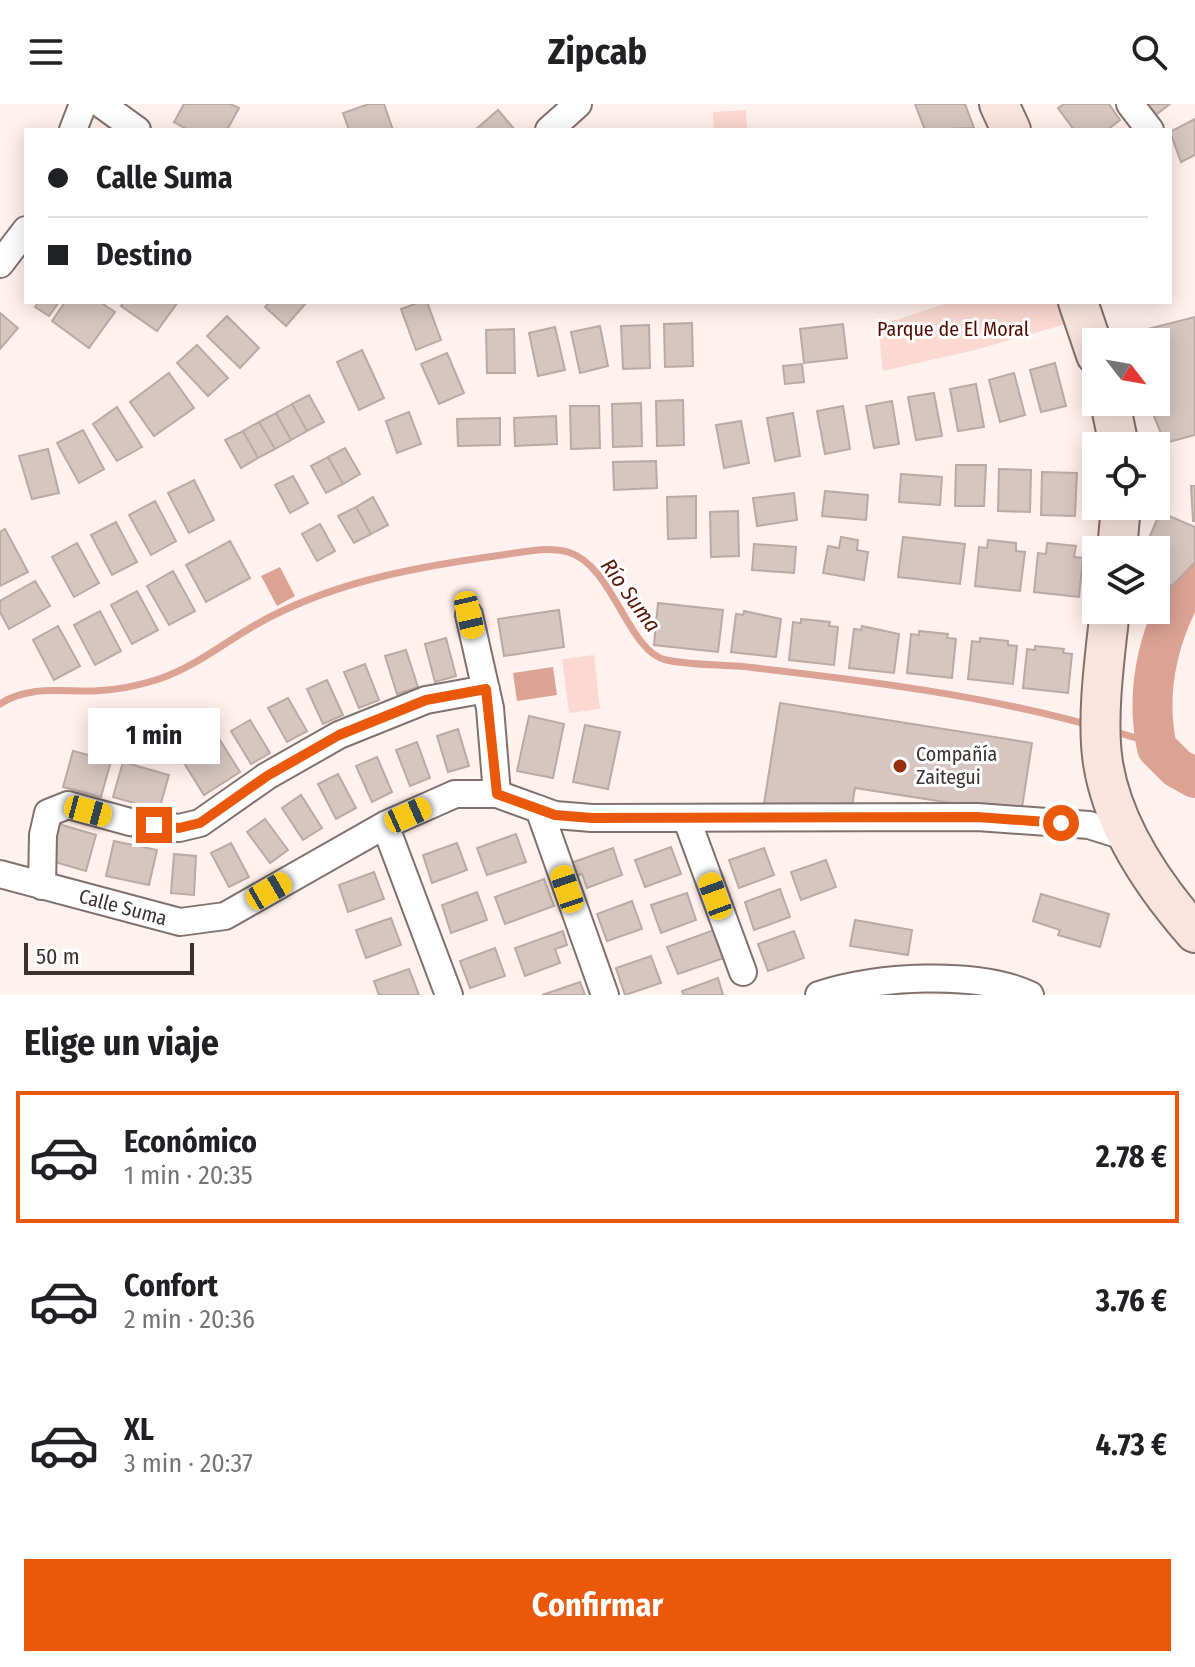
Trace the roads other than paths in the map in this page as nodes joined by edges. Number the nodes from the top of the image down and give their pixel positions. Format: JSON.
{"nodes":[{"id":1,"x":83,"y":104,"type":"edge"},
{"id":2,"x":101,"y":104,"type":"edge"},
{"id":3,"x":578,"y":104,"type":"edge"},
{"id":4,"x":999,"y":104,"type":"edge"},
{"id":5,"x":1130,"y":104,"type":"edge"},
{"id":6,"x":74,"y":128,"type":"edge"},
{"id":7,"x":134,"y":128,"type":"edge"},
{"id":8,"x":551,"y":128,"type":"edge"},
{"id":9,"x":1010,"y":128,"type":"edge"},
{"id":10,"x":1148,"y":128,"type":"edge"},
{"id":11,"x":24,"y":233,"type":"edge"},
{"id":12,"x":0,"y":264,"type":"edge"},
{"id":13,"x":1079,"y":304,"type":"edge"},
{"id":14,"x":1087,"y":328,"type":"edge"},
{"id":15,"x":469,"y":615,"type":"dead end"},
{"id":16,"x":1109,"y":624,"type":"edge"},
{"id":17,"x":486,"y":689,"type":"junction"},
{"id":18,"x":497,"y":794,"type":"junction"},
{"id":19,"x":539,"y":809,"type":"junction"},
{"id":20,"x":687,"y":820,"type":"junction"},
{"id":21,"x":385,"y":825,"type":"junction"},
{"id":22,"x":1127,"y":837,"type":"junction"},
{"id":23,"x":0,"y":874,"type":"edge"},
{"id":24,"x":42,"y":886,"type":"junction"},
{"id":25,"x":1195,"y":933,"type":"edge"},
{"id":26,"x":743,"y":972,"type":"dead end"},
{"id":27,"x":449,"y":995,"type":"edge"},
{"id":28,"x":605,"y":995,"type":"edge"},
{"id":29,"x":819,"y":995,"type":"edge"},
{"id":30,"x":1030,"y":995,"type":"edge"}],
"edges":[{"from":1,"to":6,"type":"street"},
{"from":2,"to":7,"type":"street"},
{"from":3,"to":8,"type":"street"},
{"from":4,"to":9,"type":"street"},
{"from":5,"to":10,"type":"street"},
{"from":11,"to":12,"type":"street"},
{"from":13,"to":14,"type":"street"},
{"from":15,"to":17,"type":"street"},
{"from":16,"to":22,"type":"street"},
{"from":17,"to":18,"type":"street"},
{"from":17,"to":24,"type":"street"},
{"from":18,"to":19,"type":"street","name":"Calle Suma"},
{"from":18,"to":21,"type":"street","name":"Calle Suma"},
{"from":19,"to":20,"type":"street","name":"Calle Suma"},
{"from":19,"to":28,"type":"street"},
{"from":20,"to":22,"type":"street","name":"Calle Suma"},
{"from":20,"to":26,"type":"street"},
{"from":21,"to":24,"type":"street","name":"Calle Suma"},
{"from":21,"to":27,"type":"street"},
{"from":22,"to":25,"type":"street"},
{"from":23,"to":24,"type":"street","name":"Calle Suma"},
{"from":29,"to":30,"type":"street"}]}
